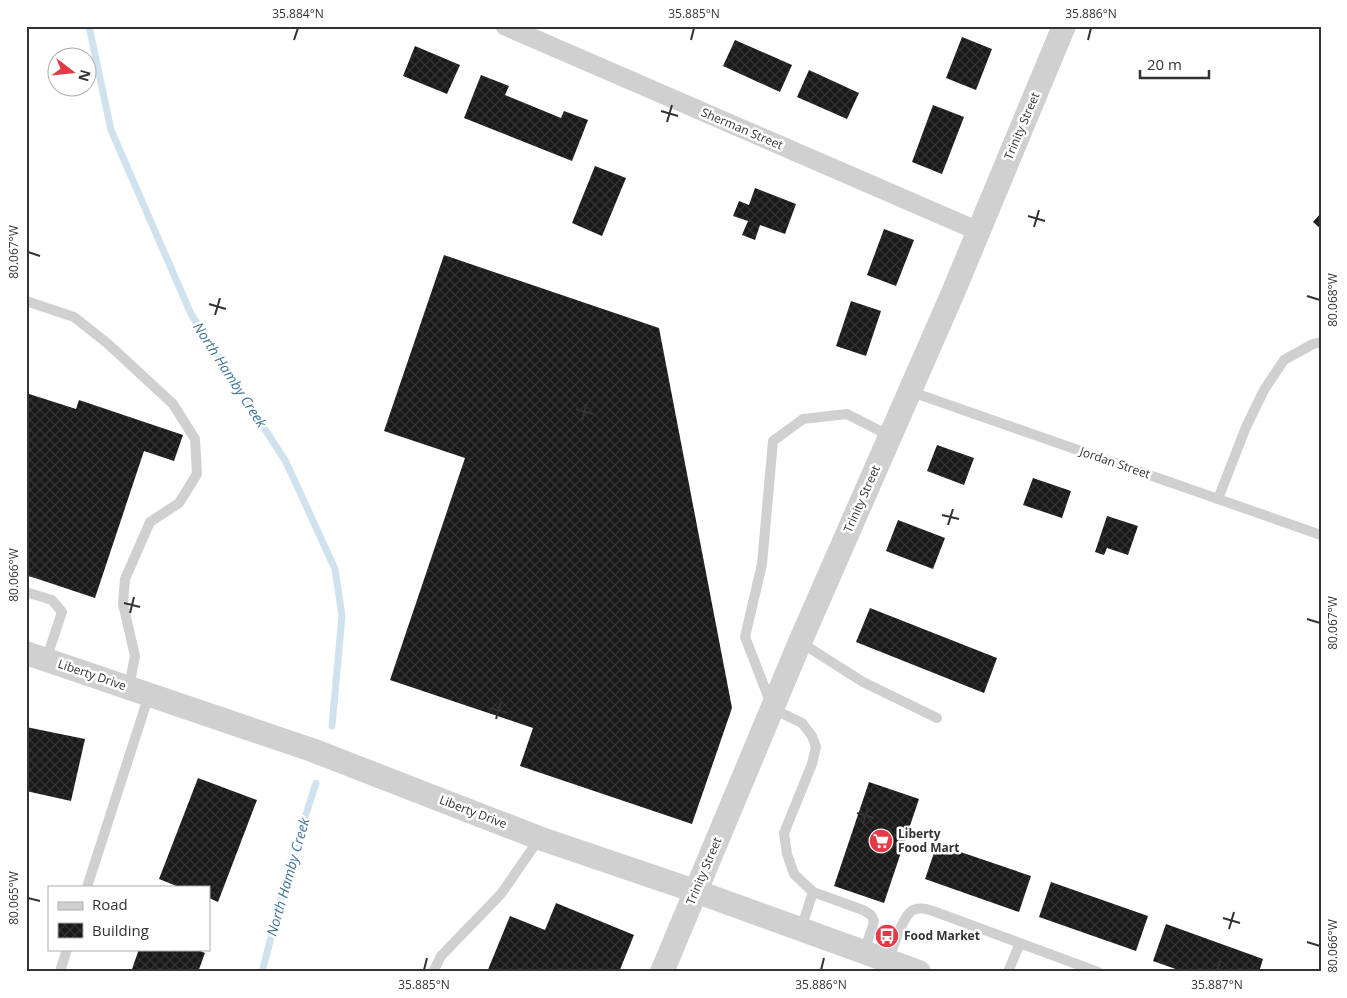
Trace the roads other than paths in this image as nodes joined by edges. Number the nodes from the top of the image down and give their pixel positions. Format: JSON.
{"nodes":[{"id":1,"x":505,"y":26,"type":"edge"},
{"id":2,"x":1064,"y":26,"type":"edge"},
{"id":3,"x":978,"y":231,"type":"junction"},
{"id":4,"x":26,"y":301,"type":"edge"},
{"id":5,"x":1321,"y":342,"type":"edge"},
{"id":6,"x":910,"y":391,"type":"junction"},
{"id":7,"x":890,"y":436,"type":"junction"},
{"id":8,"x":1218,"y":499,"type":"junction"},
{"id":9,"x":1321,"y":535,"type":"edge"},
{"id":10,"x":26,"y":592,"type":"edge"},
{"id":11,"x":800,"y":642,"type":"junction"},
{"id":12,"x":36,"y":656,"type":"edge"},
{"id":13,"x":139,"y":691,"type":"junction"},
{"id":14,"x":773,"y":709,"type":"junction"},
{"id":15,"x":937,"y":718,"type":"dead end"},
{"id":16,"x":539,"y":838,"type":"junction"},
{"id":17,"x":87,"y":886,"type":"edge"},
{"id":18,"x":695,"y":891,"type":"junction"},
{"id":19,"x":813,"y":892,"type":"junction"},
{"id":20,"x":801,"y":930,"type":"junction"},
{"id":21,"x":1020,"y":943,"type":"junction"},
{"id":22,"x":67,"y":950,"type":"edge"},
{"id":23,"x":864,"y":952,"type":"junction"},
{"id":24,"x":888,"y":961,"type":"junction"},
{"id":25,"x":60,"y":972,"type":"edge"},
{"id":26,"x":433,"y":972,"type":"edge"},
{"id":27,"x":662,"y":972,"type":"edge"},
{"id":28,"x":919,"y":972,"type":"edge"},
{"id":29,"x":1008,"y":972,"type":"edge"},
{"id":30,"x":1098,"y":972,"type":"edge"}],
"edges":[{"from":1,"to":3,"type":"street","name":"Sherman Street"},
{"from":2,"to":3,"type":"street","name":"Trinity Street"},
{"from":3,"to":6,"type":"street","name":"Trinity Street"},
{"from":4,"to":13,"type":"lane"},
{"from":5,"to":8,"type":"lane"},
{"from":6,"to":7,"type":"street","name":"Trinity Street"},
{"from":6,"to":8,"type":"lane","name":"Jordan Street"},
{"from":7,"to":11,"type":"street","name":"Trinity Street"},
{"from":7,"to":14,"type":"lane"},
{"from":8,"to":9,"type":"lane","name":"Jordan Street"},
{"from":10,"to":12,"type":"lane"},
{"from":11,"to":14,"type":"street","name":"Trinity Street"},
{"from":11,"to":15,"type":"lane"},
{"from":12,"to":13,"type":"street","name":"Liberty Drive"},
{"from":13,"to":16,"type":"street","name":"Liberty Drive"},
{"from":13,"to":17,"type":"lane"},
{"from":14,"to":18,"type":"street","name":"Trinity Street"},
{"from":14,"to":19,"type":"lane"},
{"from":16,"to":18,"type":"street","name":"Liberty Drive"},
{"from":16,"to":26,"type":"lane"},
{"from":18,"to":20,"type":"street","name":"Liberty Drive"},
{"from":18,"to":27,"type":"street","name":"Trinity Street"},
{"from":19,"to":20,"type":"lane"},
{"from":19,"to":23,"type":"lane"},
{"from":20,"to":23,"type":"street","name":"Liberty Drive"},
{"from":21,"to":24,"type":"lane"},
{"from":21,"to":29,"type":"lane"},
{"from":21,"to":30,"type":"lane"},
{"from":22,"to":25,"type":"lane"},
{"from":23,"to":24,"type":"street","name":"Liberty Drive"},
{"from":24,"to":28,"type":"street","name":"Liberty Drive"}]}
